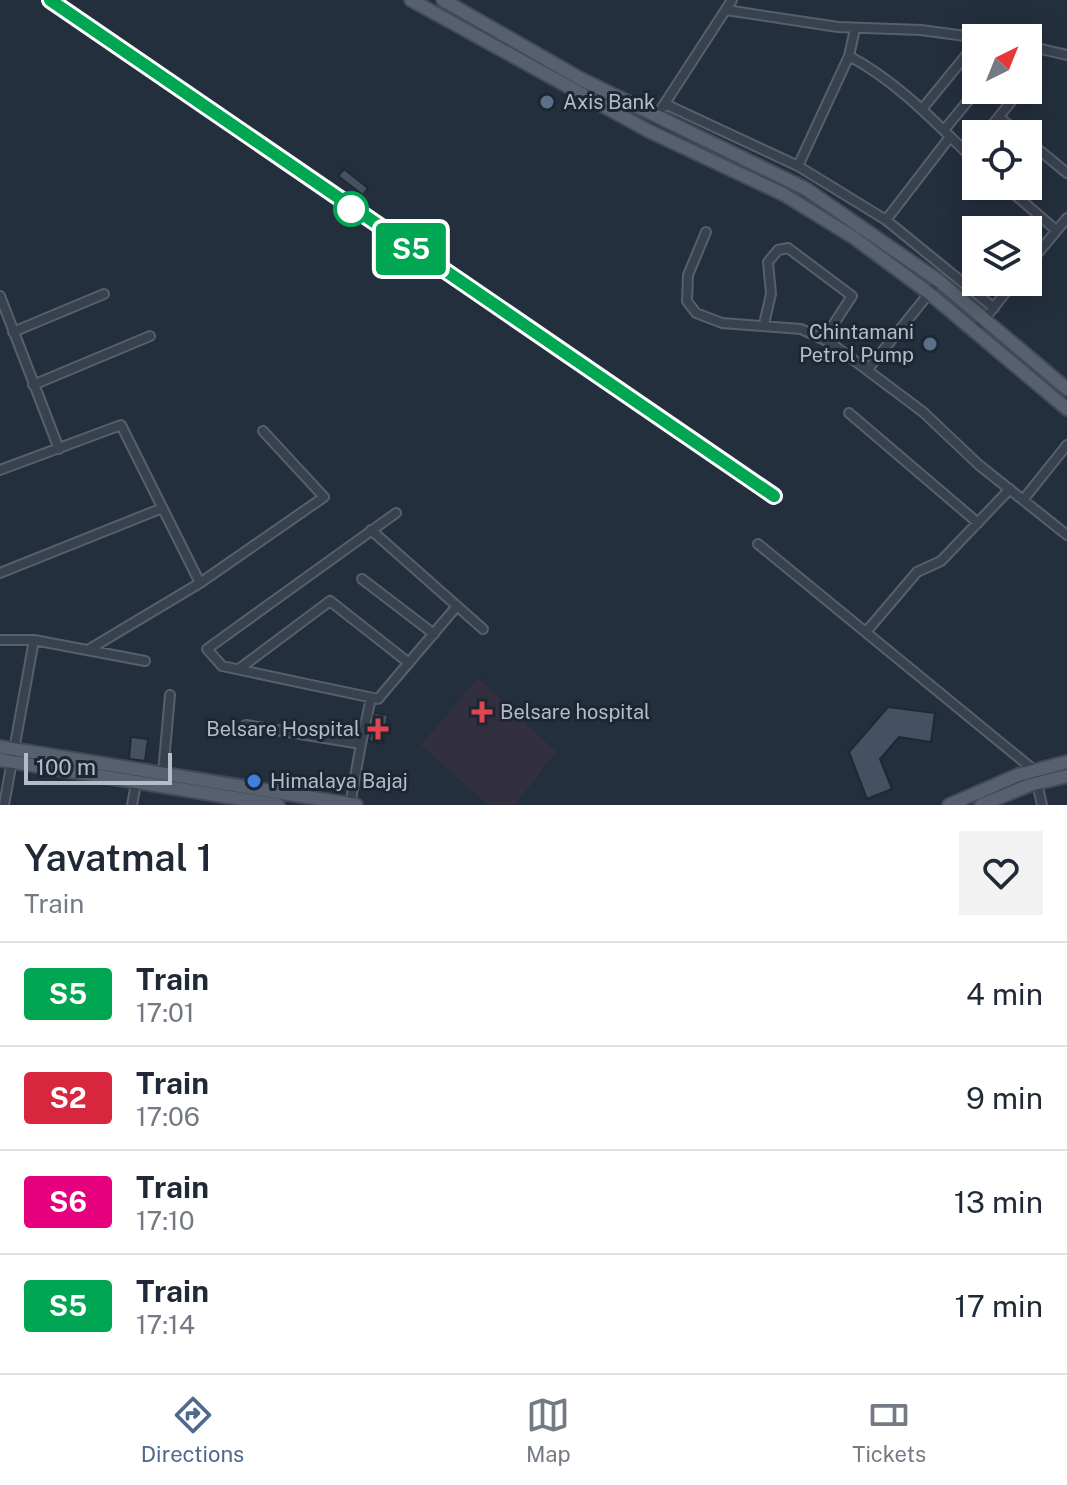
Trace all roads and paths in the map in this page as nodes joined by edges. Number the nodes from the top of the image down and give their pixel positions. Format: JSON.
{"nodes":[{"id":1,"x":411,"y":0,"type":"edge"},
{"id":2,"x":443,"y":0,"type":"edge"},
{"id":3,"x":732,"y":0,"type":"edge"},
{"id":4,"x":726,"y":10,"type":"junction"},
{"id":5,"x":855,"y":29,"type":"junction"},
{"id":6,"x":962,"y":36,"type":"edge"},
{"id":7,"x":1042,"y":49,"type":"edge"},
{"id":8,"x":1067,"y":55,"type":"edge"},
{"id":9,"x":849,"y":56,"type":"junction"},
{"id":10,"x":962,"y":61,"type":"edge"},
{"id":11,"x":665,"y":104,"type":"junction"},
{"id":12,"x":967,"y":104,"type":"edge"},
{"id":13,"x":1009,"y":104,"type":"edge"},
{"id":14,"x":923,"y":108,"type":"junction"},
{"id":15,"x":656,"y":117,"type":"junction"},
{"id":16,"x":999,"y":117,"type":"junction"},
{"id":17,"x":997,"y":120,"type":"edge"},
{"id":18,"x":1003,"y":120,"type":"edge"},
{"id":19,"x":947,"y":133,"type":"junction"},
{"id":20,"x":962,"y":147,"type":"edge"},
{"id":21,"x":1042,"y":152,"type":"edge"},
{"id":22,"x":798,"y":166,"type":"junction"},
{"id":23,"x":1067,"y":173,"type":"edge"},
{"id":24,"x":1021,"y":200,"type":"edge"},
{"id":25,"x":1067,"y":218,"type":"edge"},
{"id":26,"x":886,"y":220,"type":"junction"},
{"id":27,"x":1056,"y":230,"type":"junction"},
{"id":28,"x":706,"y":232,"type":"dead end"},
{"id":29,"x":1042,"y":248,"type":"edge"},
{"id":30,"x":939,"y":281,"type":"junction"},
{"id":31,"x":929,"y":293,"type":"junction"},
{"id":32,"x":104,"y":294,"type":"dead end"},
{"id":33,"x":0,"y":296,"type":"edge"},
{"id":34,"x":1003,"y":296,"type":"edge"},
{"id":35,"x":994,"y":308,"type":"junction"},
{"id":36,"x":985,"y":319,"type":"junction"},
{"id":37,"x":764,"y":324,"type":"junction"},
{"id":38,"x":13,"y":332,"type":"junction"},
{"id":39,"x":974,"y":332,"type":"junction"},
{"id":40,"x":150,"y":336,"type":"dead end"},
{"id":41,"x":824,"y":339,"type":"junction"},
{"id":42,"x":868,"y":369,"type":"junction"},
{"id":43,"x":33,"y":385,"type":"junction"},
{"id":44,"x":1067,"y":389,"type":"edge"},
{"id":45,"x":1067,"y":409,"type":"edge"},
{"id":46,"x":849,"y":413,"type":"dead end"},
{"id":47,"x":263,"y":431,"type":"dead end"},
{"id":48,"x":1067,"y":445,"type":"edge"},
{"id":49,"x":59,"y":449,"type":"junction"},
{"id":50,"x":0,"y":470,"type":"edge"},
{"id":51,"x":1010,"y":489,"type":"junction"},
{"id":52,"x":1023,"y":500,"type":"junction"},
{"id":53,"x":160,"y":509,"type":"junction"},
{"id":54,"x":396,"y":513,"type":"dead end"},
{"id":55,"x":978,"y":523,"type":"junction"},
{"id":56,"x":371,"y":530,"type":"junction"},
{"id":57,"x":1067,"y":535,"type":"edge"},
{"id":58,"x":758,"y":544,"type":"dead end"},
{"id":59,"x":0,"y":573,"type":"edge"},
{"id":60,"x":362,"y":579,"type":"dead end"},
{"id":61,"x":200,"y":583,"type":"junction"},
{"id":62,"x":457,"y":606,"type":"junction"},
{"id":63,"x":483,"y":629,"type":"dead end"},
{"id":64,"x":866,"y":632,"type":"junction"},
{"id":65,"x":434,"y":634,"type":"junction"},
{"id":66,"x":0,"y":640,"type":"edge"},
{"id":67,"x":34,"y":640,"type":"junction"},
{"id":68,"x":88,"y":650,"type":"junction"},
{"id":69,"x":145,"y":661,"type":"dead end"},
{"id":70,"x":409,"y":663,"type":"junction"},
{"id":71,"x":239,"y":669,"type":"junction"},
{"id":72,"x":170,"y":695,"type":"dead end"},
{"id":73,"x":371,"y":698,"type":"junction"},
{"id":74,"x":246,"y":725,"type":"dead end"},
{"id":75,"x":361,"y":744,"type":"junction"},
{"id":76,"x":0,"y":747,"type":"edge"},
{"id":77,"x":10,"y":757,"type":"edge"},
{"id":78,"x":1067,"y":762,"type":"edge"},
{"id":79,"x":163,"y":773,"type":"junction"},
{"id":80,"x":138,"y":776,"type":"junction"},
{"id":81,"x":1067,"y":776,"type":"edge"},
{"id":82,"x":1036,"y":777,"type":"junction"},
{"id":83,"x":4,"y":805,"type":"edge"},
{"id":84,"x":132,"y":805,"type":"edge"},
{"id":85,"x":278,"y":805,"type":"edge"},
{"id":86,"x":352,"y":805,"type":"edge"},
{"id":87,"x":949,"y":805,"type":"edge"},
{"id":88,"x":981,"y":805,"type":"edge"},
{"id":89,"x":1042,"y":805,"type":"edge"}],
"edges":[{"from":1,"to":31,"type":"main road"},
{"from":2,"to":15,"type":"main road"},
{"from":3,"to":4,"type":"street"},
{"from":4,"to":5,"type":"street"},
{"from":4,"to":11,"type":"street"},
{"from":5,"to":6,"type":"street"},
{"from":5,"to":9,"type":"street"},
{"from":7,"to":8,"type":"street"},
{"from":9,"to":14,"type":"street"},
{"from":9,"to":22,"type":"street"},
{"from":10,"to":14,"type":"street"},
{"from":11,"to":15,"type":"street"},
{"from":11,"to":22,"type":"street"},
{"from":12,"to":19,"type":"street"},
{"from":13,"to":16,"type":"street"},
{"from":14,"to":19,"type":"street"},
{"from":15,"to":30,"type":"main road"},
{"from":16,"to":17,"type":"street"},
{"from":16,"to":18,"type":"street"},
{"from":19,"to":20,"type":"street"},
{"from":19,"to":26,"type":"street"},
{"from":21,"to":23,"type":"street"},
{"from":22,"to":26,"type":"street"},
{"from":24,"to":27,"type":"street"},
{"from":25,"to":27,"type":"street"},
{"from":26,"to":35,"type":"street"},
{"from":27,"to":29,"type":"street"},
{"from":28,"to":37,"type":"street"},
{"from":30,"to":31,"type":"street"},
{"from":30,"to":36,"type":"main road"},
{"from":31,"to":39,"type":"main road"},
{"from":31,"to":42,"type":"street"},
{"from":32,"to":38,"type":"street"},
{"from":33,"to":38,"type":"street"},
{"from":34,"to":35,"type":"street"},
{"from":35,"to":36,"type":"street"},
{"from":36,"to":39,"type":"street"},
{"from":36,"to":44,"type":"main road"},
{"from":37,"to":41,"type":"street"},
{"from":37,"to":41,"type":"street"},
{"from":38,"to":43,"type":"street"},
{"from":39,"to":45,"type":"main road"},
{"from":40,"to":43,"type":"street"},
{"from":41,"to":42,"type":"street"},
{"from":42,"to":51,"type":"street"},
{"from":43,"to":49,"type":"street"},
{"from":46,"to":55,"type":"street"},
{"from":47,"to":61,"type":"street"},
{"from":48,"to":52,"type":"street"},
{"from":49,"to":50,"type":"street"},
{"from":49,"to":53,"type":"street"},
{"from":51,"to":52,"type":"street"},
{"from":51,"to":55,"type":"street"},
{"from":52,"to":57,"type":"street"},
{"from":53,"to":59,"type":"street"},
{"from":53,"to":61,"type":"street"},
{"from":54,"to":56,"type":"street"},
{"from":55,"to":64,"type":"street"},
{"from":56,"to":62,"type":"street"},
{"from":56,"to":71,"type":"street"},
{"from":58,"to":64,"type":"street"},
{"from":60,"to":65,"type":"street"},
{"from":61,"to":68,"type":"street"},
{"from":62,"to":63,"type":"street"},
{"from":62,"to":65,"type":"street"},
{"from":64,"to":82,"type":"street"},
{"from":65,"to":70,"type":"street"},
{"from":66,"to":67,"type":"street"},
{"from":67,"to":68,"type":"street"},
{"from":67,"to":77,"type":"street"},
{"from":68,"to":69,"type":"street"},
{"from":70,"to":71,"type":"street"},
{"from":70,"to":73,"type":"street"},
{"from":71,"to":73,"type":"street"},
{"from":72,"to":79,"type":"street"},
{"from":73,"to":75,"type":"street"},
{"from":74,"to":75,"type":"street"},
{"from":75,"to":86,"type":"street"},
{"from":76,"to":77,"type":"main road"},
{"from":77,"to":80,"type":"main road"},
{"from":77,"to":83,"type":"street"},
{"from":78,"to":82,"type":"main road"},
{"from":79,"to":80,"type":"main road"},
{"from":79,"to":86,"type":"main road"},
{"from":80,"to":84,"type":"street"},
{"from":80,"to":85,"type":"main road"},
{"from":81,"to":82,"type":"main road"},
{"from":82,"to":87,"type":"main road"},
{"from":82,"to":88,"type":"main road"},
{"from":82,"to":89,"type":"street"}]}
